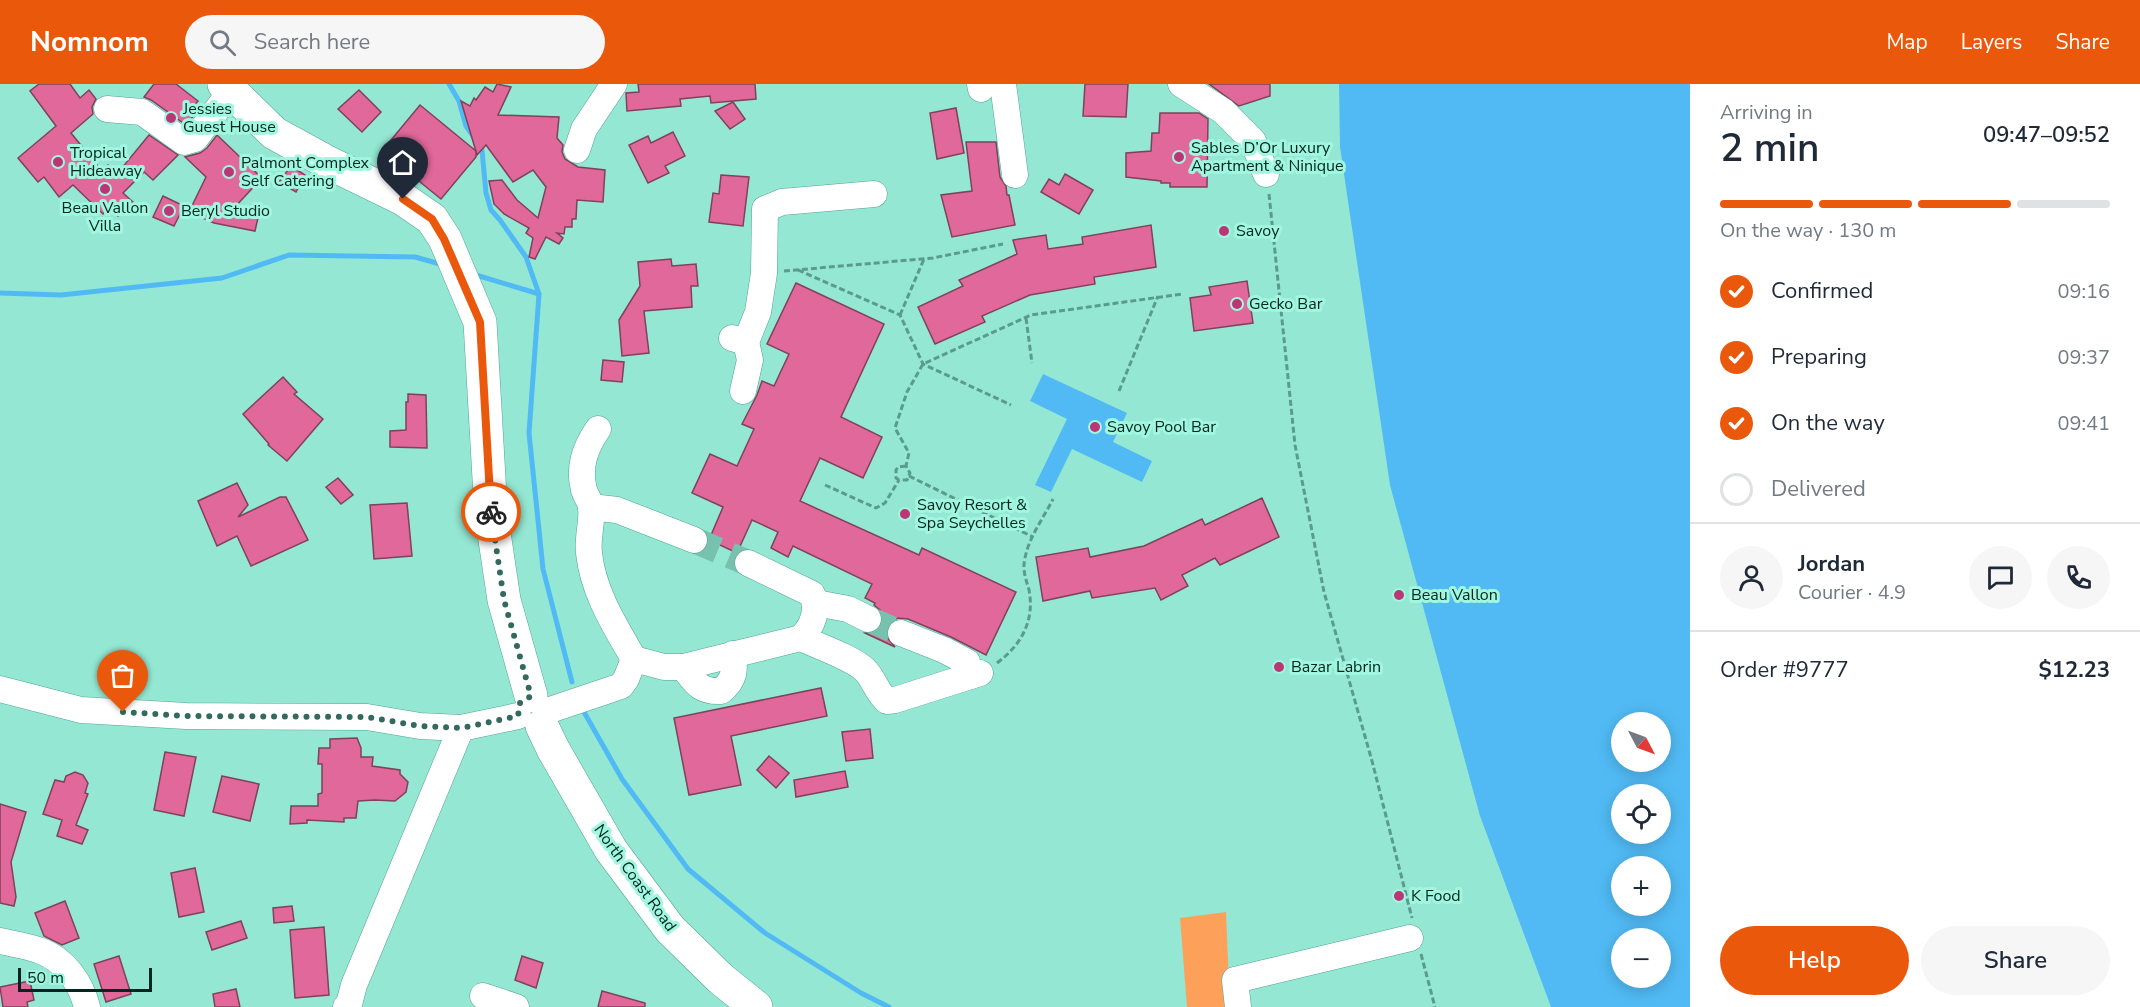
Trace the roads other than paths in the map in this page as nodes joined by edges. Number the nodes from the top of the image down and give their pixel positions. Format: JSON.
{"nodes":[{"id":1,"x":614,"y":84,"type":"edge"},
{"id":2,"x":1181,"y":84,"type":"edge"},
{"id":3,"x":988,"y":86,"type":"edge"},
{"id":4,"x":227,"y":88,"type":"edge"},
{"id":5,"x":107,"y":109,"type":"dead end"},
{"id":6,"x":577,"y":150,"type":"dead end"},
{"id":7,"x":1266,"y":174,"type":"road end"},
{"id":8,"x":1015,"y":175,"type":"dead end"},
{"id":9,"x":874,"y":194,"type":"dead end"},
{"id":10,"x":743,"y":391,"type":"dead end"},
{"id":11,"x":598,"y":429,"type":"dead end"},
{"id":12,"x":591,"y":507,"type":"junction"},
{"id":13,"x":694,"y":540,"type":"tunnel mouth"},
{"id":14,"x":748,"y":563,"type":"tunnel mouth"},
{"id":15,"x":816,"y":603,"type":"junction"},
{"id":16,"x":868,"y":619,"type":"tunnel mouth"},
{"id":17,"x":901,"y":633,"type":"tunnel mouth"},
{"id":18,"x":801,"y":638,"type":"junction"},
{"id":19,"x":634,"y":659,"type":"junction"},
{"id":20,"x":0,"y":689,"type":"edge"},
{"id":21,"x":535,"y":712,"type":"junction"},
{"id":22,"x":461,"y":728,"type":"junction"},
{"id":23,"x":1415,"y":937,"type":"road end"},
{"id":24,"x":0,"y":941,"type":"edge"},
{"id":25,"x":483,"y":996,"type":"dead end"},
{"id":26,"x":87,"y":1007,"type":"edge"},
{"id":27,"x":346,"y":1007,"type":"edge"},
{"id":28,"x":516,"y":1007,"type":"edge"},
{"id":29,"x":756,"y":1007,"type":"edge"},
{"id":30,"x":1238,"y":1007,"type":"edge"}],
"edges":[{"from":1,"to":6,"type":"street"},
{"from":2,"to":7,"type":"street"},
{"from":3,"to":8,"type":"street"},
{"from":4,"to":5,"type":"street"},
{"from":4,"to":21,"type":"main road","name":"North Coast Road"},
{"from":9,"to":10,"type":"street"},
{"from":11,"to":12,"type":"street"},
{"from":12,"to":13,"type":"street"},
{"from":12,"to":19,"type":"street"},
{"from":14,"to":15,"type":"street"},
{"from":15,"to":16,"type":"street"},
{"from":15,"to":18,"type":"street"},
{"from":17,"to":18,"type":"street"},
{"from":18,"to":19,"type":"street"},
{"from":19,"to":21,"type":"street"},
{"from":20,"to":22,"type":"street"},
{"from":21,"to":22,"type":"street"},
{"from":21,"to":29,"type":"main road","name":"North Coast Road"},
{"from":22,"to":27,"type":"street"},
{"from":23,"to":30,"type":"street"},
{"from":24,"to":26,"type":"street"},
{"from":25,"to":28,"type":"street"}]}
